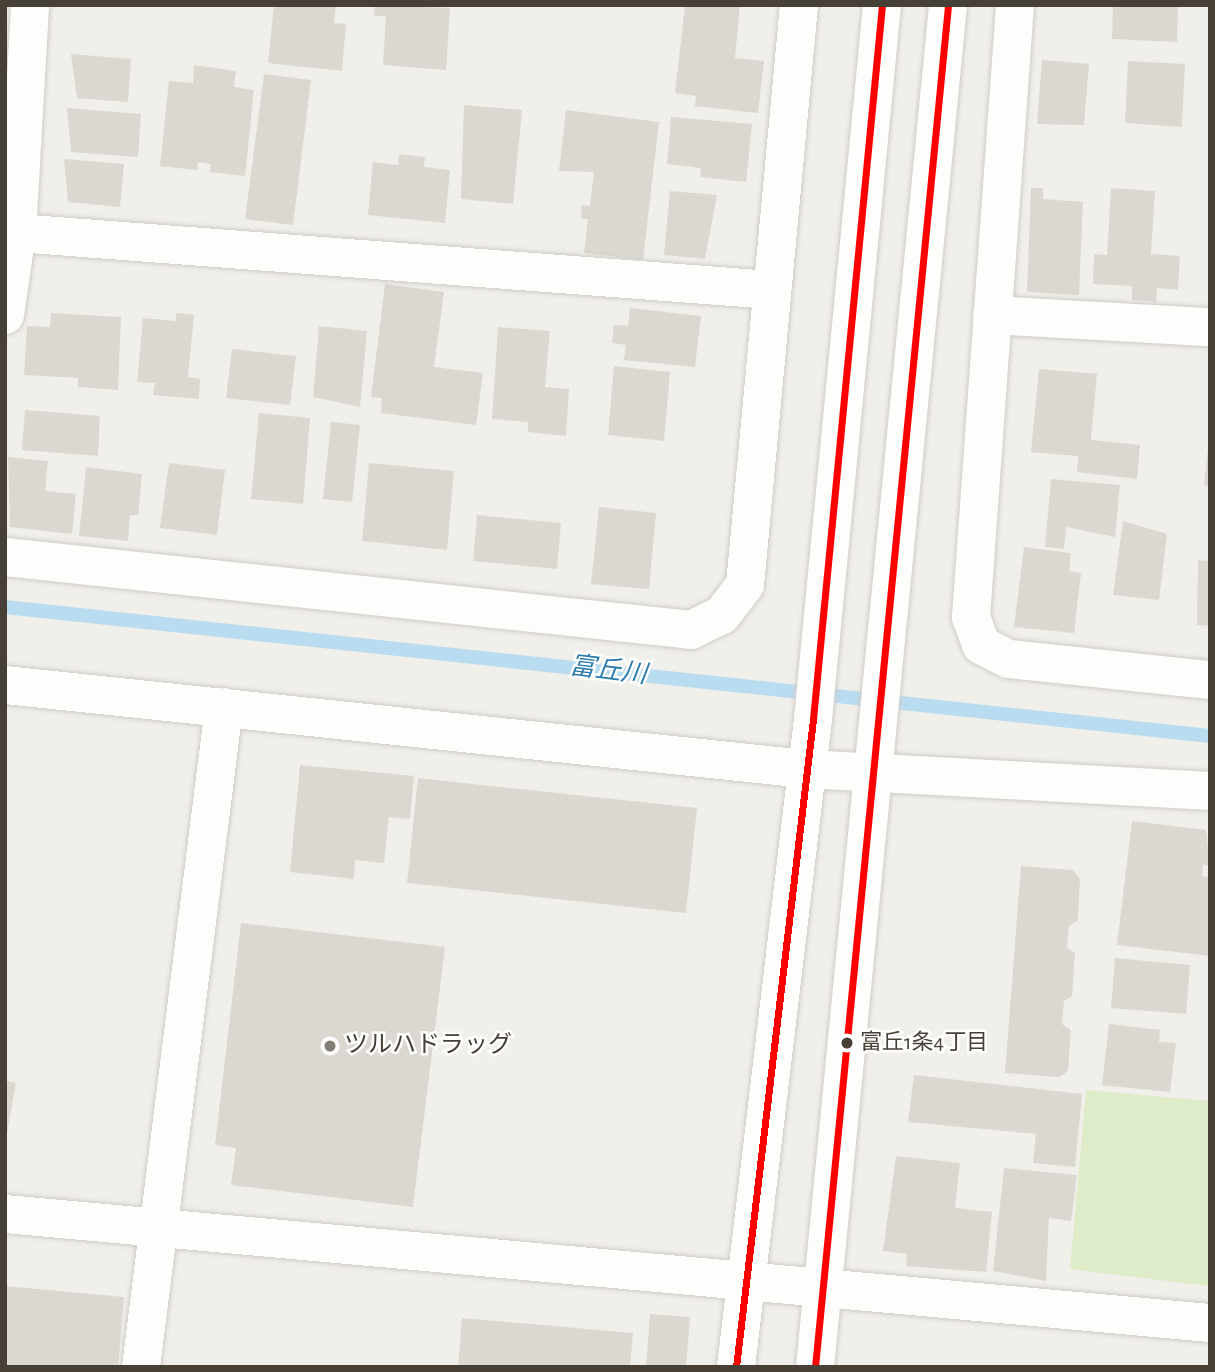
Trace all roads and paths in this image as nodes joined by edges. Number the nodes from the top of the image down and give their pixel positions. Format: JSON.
{"nodes":[{"id":1,"x":30,"y":5,"type":"edge"},
{"id":2,"x":799,"y":5,"type":"edge"},
{"id":3,"x":882,"y":5,"type":"edge"},
{"id":4,"x":948,"y":5,"type":"edge"},
{"id":5,"x":1015,"y":5,"type":"edge"},
{"id":6,"x":17,"y":233,"type":"junction"},
{"id":7,"x":772,"y":290,"type":"junction"},
{"id":8,"x":5,"y":315,"type":"edge"},
{"id":9,"x":992,"y":315,"type":"junction"},
{"id":10,"x":1210,"y":327,"type":"edge"},
{"id":11,"x":5,"y":557,"type":"edge"},
{"id":12,"x":1210,"y":680,"type":"edge"},
{"id":13,"x":5,"y":685,"type":"edge"},
{"id":14,"x":224,"y":707,"type":"junction"},
{"id":15,"x":806,"y":769,"type":"junction"},
{"id":16,"x":871,"y":774,"type":"junction"},
{"id":17,"x":1210,"y":791,"type":"edge"},
{"id":18,"x":5,"y":1213,"type":"edge"},
{"id":19,"x":156,"y":1227,"type":"junction"},
{"id":20,"x":743,"y":1280,"type":"junction"},
{"id":21,"x":819,"y":1288,"type":"junction"},
{"id":22,"x":1210,"y":1322,"type":"edge"},
{"id":23,"x":141,"y":1367,"type":"edge"},
{"id":24,"x":736,"y":1367,"type":"edge"},
{"id":25,"x":815,"y":1367,"type":"edge"}],
"edges":[{"from":1,"to":6,"type":"street"},
{"from":2,"to":7,"type":"street"},
{"from":3,"to":15,"type":"street"},
{"from":4,"to":16,"type":"street"},
{"from":5,"to":9,"type":"street"},
{"from":6,"to":7,"type":"street"},
{"from":6,"to":8,"type":"street"},
{"from":7,"to":11,"type":"street"},
{"from":9,"to":10,"type":"street"},
{"from":9,"to":12,"type":"street"},
{"from":13,"to":14,"type":"street"},
{"from":14,"to":15,"type":"street"},
{"from":14,"to":19,"type":"street"},
{"from":15,"to":16,"type":"street"},
{"from":15,"to":20,"type":"street"},
{"from":16,"to":17,"type":"street"},
{"from":16,"to":21,"type":"street"},
{"from":18,"to":19,"type":"street"},
{"from":19,"to":20,"type":"street"},
{"from":19,"to":23,"type":"street"},
{"from":20,"to":21,"type":"street"},
{"from":20,"to":24,"type":"street"},
{"from":21,"to":22,"type":"street"},
{"from":21,"to":25,"type":"street"}]}
